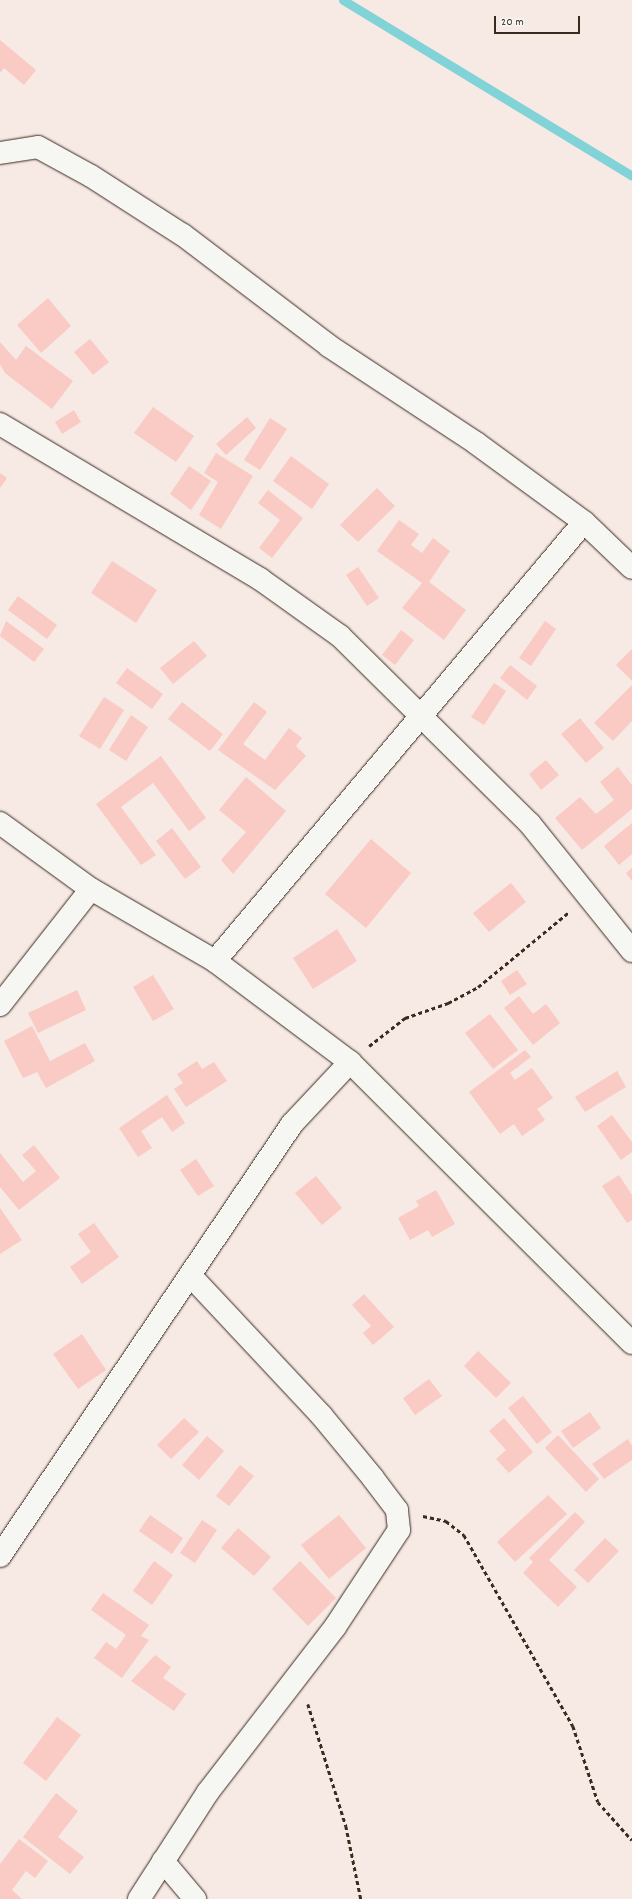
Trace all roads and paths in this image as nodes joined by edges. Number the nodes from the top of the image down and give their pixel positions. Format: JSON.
{"nodes":[{"id":1,"x":0,"y":153,"type":"edge"},
{"id":2,"x":0,"y":424,"type":"edge"},
{"id":3,"x":584,"y":522,"type":"junction"},
{"id":4,"x":632,"y":568,"type":"edge"},
{"id":5,"x":424,"y":716,"type":"junction"},
{"id":6,"x":0,"y":824,"type":"edge"},
{"id":7,"x":91,"y":889,"type":"junction"},
{"id":8,"x":589,"y":895,"type":"junction"},
{"id":9,"x":632,"y":951,"type":"edge"},
{"id":10,"x":215,"y":960,"type":"junction"},
{"id":11,"x":0,"y":1005,"type":"edge"},
{"id":12,"x":350,"y":1062,"type":"junction"},
{"id":13,"x":191,"y":1276,"type":"junction"},
{"id":14,"x":632,"y":1343,"type":"edge"},
{"id":15,"x":397,"y":1510,"type":"junction"},
{"id":16,"x":0,"y":1556,"type":"edge"},
{"id":17,"x":301,"y":1674,"type":"junction"},
{"id":18,"x":632,"y":1840,"type":"edge"},
{"id":19,"x":164,"y":1861,"type":"junction"},
{"id":20,"x":139,"y":1899,"type":"edge"},
{"id":21,"x":195,"y":1899,"type":"edge"},
{"id":22,"x":361,"y":1899,"type":"edge"}],
"edges":[{"from":1,"to":3,"type":"street"},
{"from":2,"to":5,"type":"street"},
{"from":3,"to":4,"type":"street"},
{"from":3,"to":5,"type":"street"},
{"from":5,"to":8,"type":"street"},
{"from":5,"to":10,"type":"street"},
{"from":6,"to":7,"type":"street"},
{"from":7,"to":10,"type":"street"},
{"from":7,"to":11,"type":"street"},
{"from":8,"to":9,"type":"street"},
{"from":8,"to":12,"type":"path"},
{"from":10,"to":12,"type":"street"},
{"from":12,"to":13,"type":"street"},
{"from":12,"to":14,"type":"street"},
{"from":13,"to":15,"type":"street"},
{"from":13,"to":16,"type":"street"},
{"from":15,"to":17,"type":"street"},
{"from":15,"to":18,"type":"path"},
{"from":17,"to":19,"type":"street"},
{"from":17,"to":22,"type":"path"},
{"from":19,"to":20,"type":"street"},
{"from":19,"to":21,"type":"street"}]}
